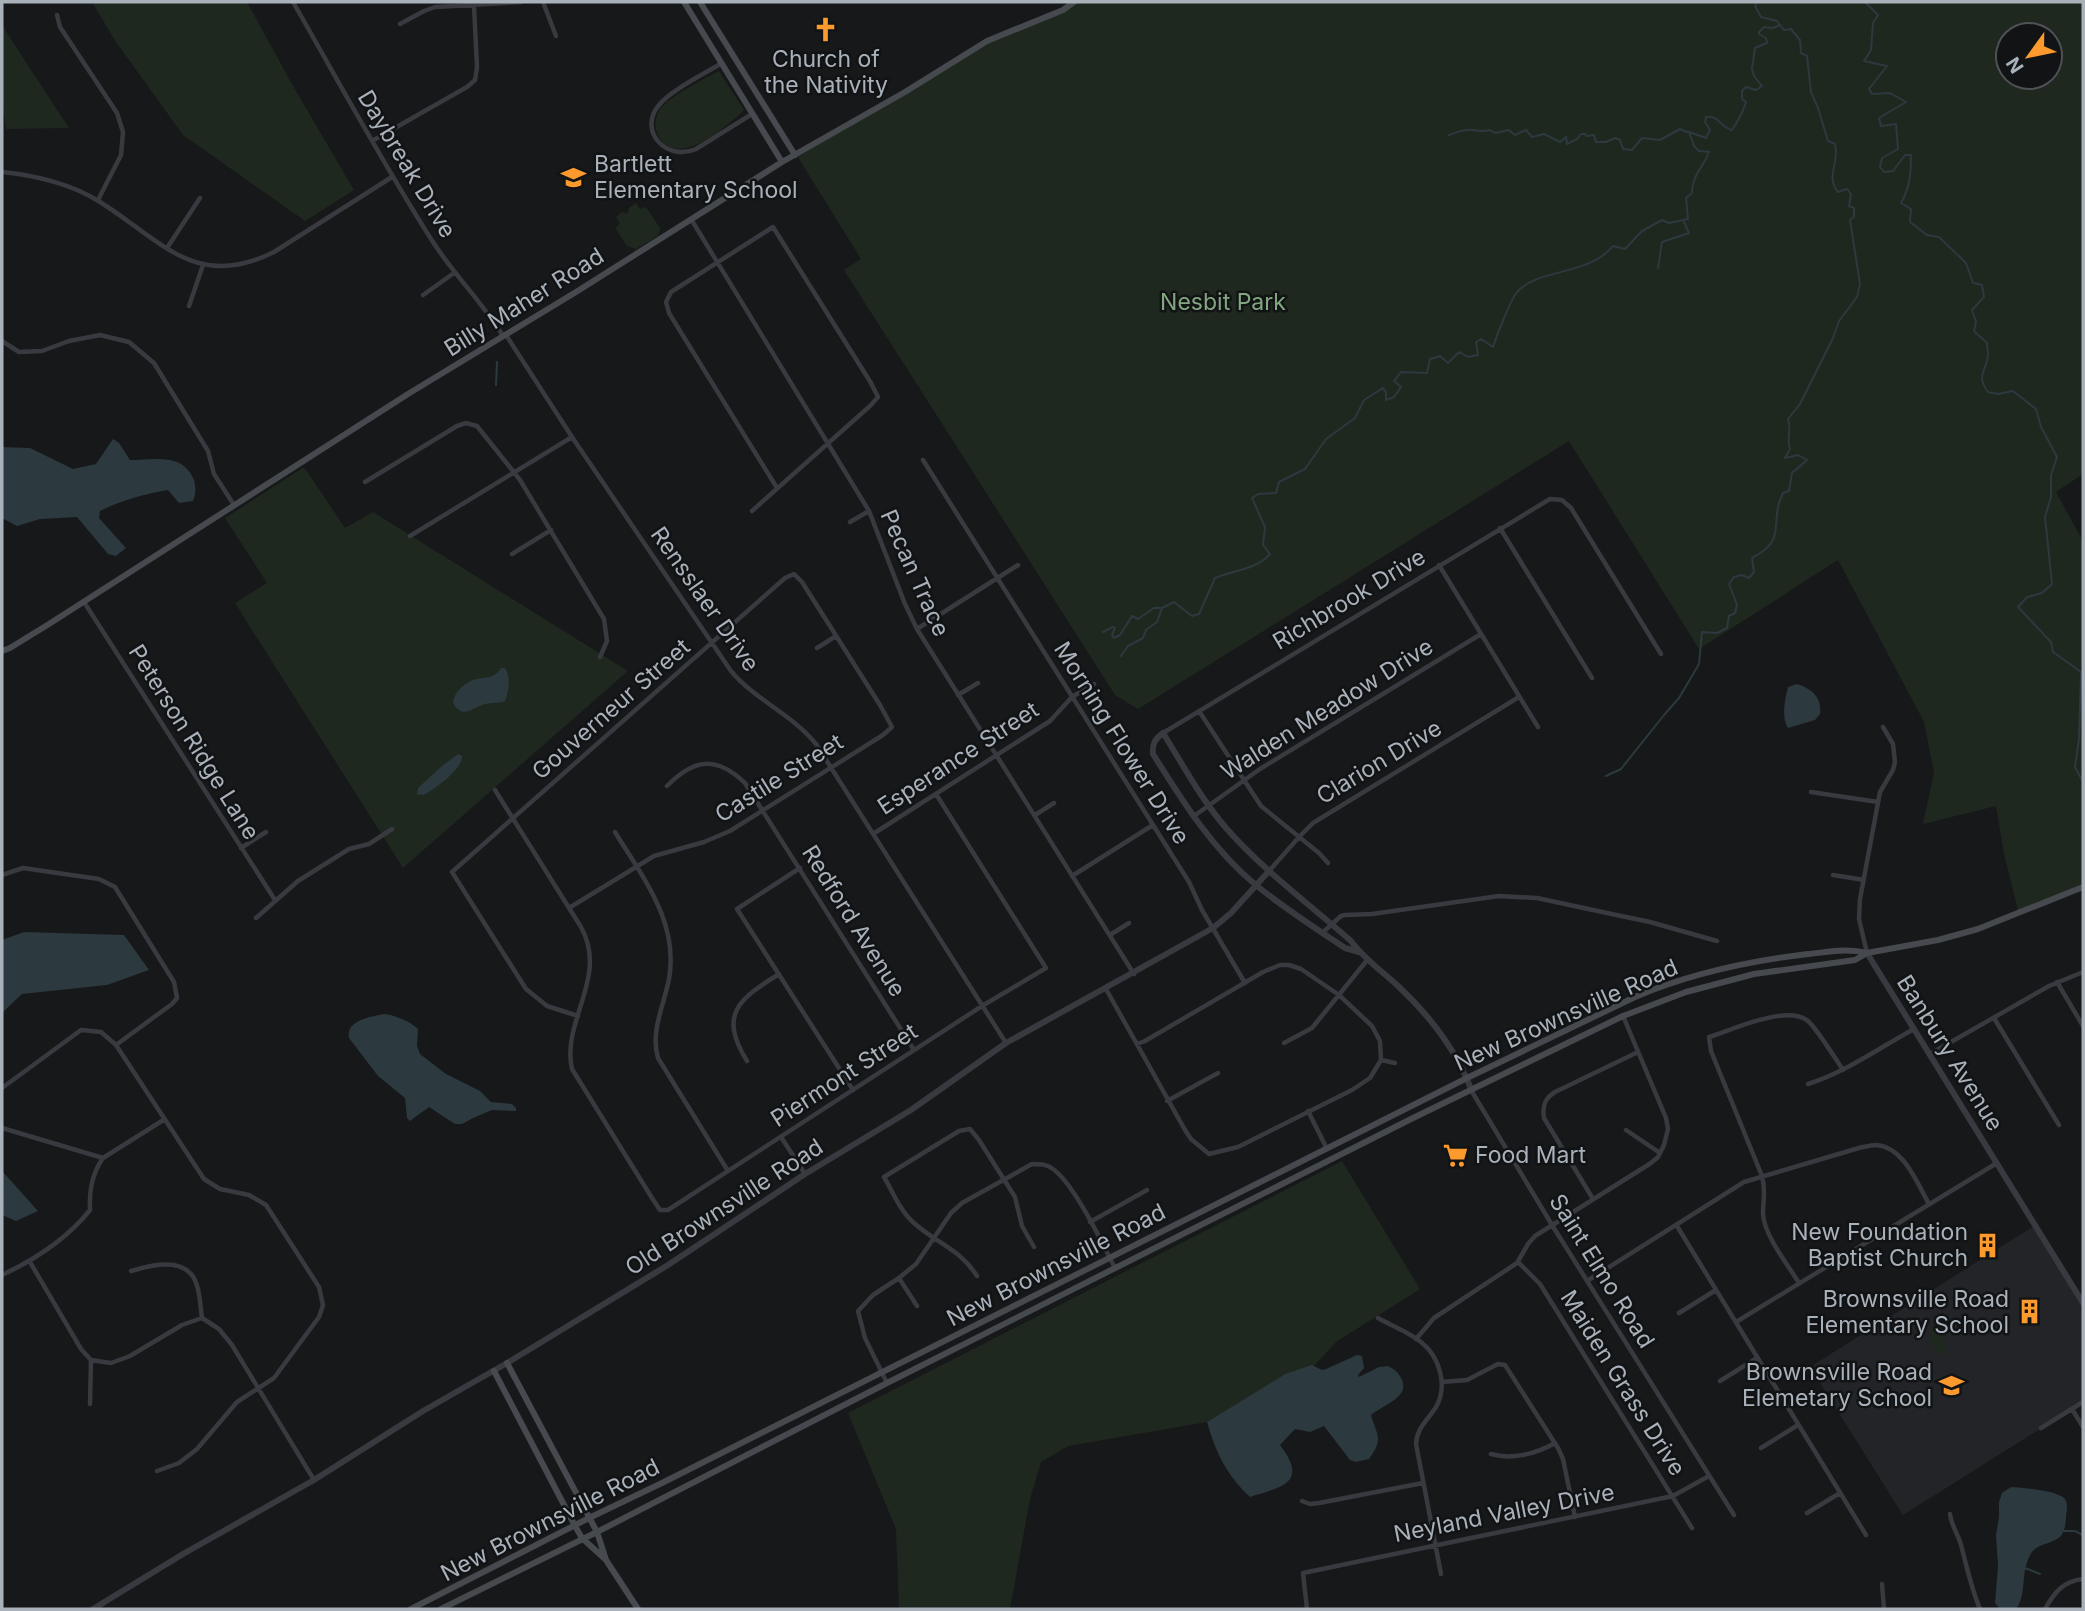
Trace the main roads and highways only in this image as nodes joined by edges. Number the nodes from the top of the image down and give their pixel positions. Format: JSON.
{"nodes":[{"id":1,"x":684,"y":2,"type":"edge"},
{"id":2,"x":701,"y":2,"type":"edge"},
{"id":3,"x":1074,"y":2,"type":"edge"},
{"id":4,"x":739,"y":65,"type":"junction"},
{"id":5,"x":728,"y":72,"type":"junction"},
{"id":6,"x":760,"y":99,"type":"junction"},
{"id":7,"x":751,"y":110,"type":"junction"},
{"id":8,"x":795,"y":155,"type":"junction"},
{"id":9,"x":782,"y":162,"type":"junction"},
{"id":10,"x":2,"y":651,"type":"edge"},
{"id":11,"x":2083,"y":887,"type":"edge"},
{"id":12,"x":1867,"y":953,"type":"junction"},
{"id":13,"x":508,"y":1363,"type":"road end"},
{"id":14,"x":494,"y":1371,"type":"road end"},
{"id":15,"x":589,"y":1518,"type":"junction"},
{"id":16,"x":575,"y":1526,"type":"junction"},
{"id":17,"x":597,"y":1532,"type":"junction"},
{"id":18,"x":582,"y":1538,"type":"junction"},
{"id":19,"x":606,"y":1560,"type":"junction"},
{"id":20,"x":411,"y":1609,"type":"edge"},
{"id":21,"x":441,"y":1609,"type":"edge"},
{"id":22,"x":638,"y":1609,"type":"edge"}],
"edges":[{"from":1,"to":5,"type":"main road"},
{"from":2,"to":4,"type":"main road"},
{"from":3,"to":8,"type":"main road","name":"Billy Maher Road"},
{"from":4,"to":5,"type":"main road"},
{"from":4,"to":6,"type":"main road"},
{"from":5,"to":7,"type":"main road"},
{"from":6,"to":7,"type":"main road"},
{"from":6,"to":8,"type":"main road"},
{"from":7,"to":9,"type":"main road"},
{"from":8,"to":9,"type":"main road","name":"Billy Maher Road"},
{"from":9,"to":10,"type":"main road","name":"Billy Maher Road"},
{"from":11,"to":12,"type":"main road"},
{"from":12,"to":15,"type":"main road","name":"New Brownsville Road"},
{"from":12,"to":17,"type":"main road","name":"New Brownsville Road"},
{"from":13,"to":15,"type":"main road"},
{"from":14,"to":16,"type":"main road"},
{"from":15,"to":16,"type":"main road","name":"New Brownsville Road"},
{"from":15,"to":17,"type":"main road"},
{"from":16,"to":18,"type":"main road"},
{"from":16,"to":20,"type":"main road","name":"New Brownsville Road"},
{"from":17,"to":18,"type":"main road","name":"New Brownsville Road"},
{"from":17,"to":19,"type":"main road"},
{"from":18,"to":19,"type":"main road"},
{"from":18,"to":21,"type":"main road","name":"New Brownsville Road"},
{"from":19,"to":22,"type":"main road"}]}
